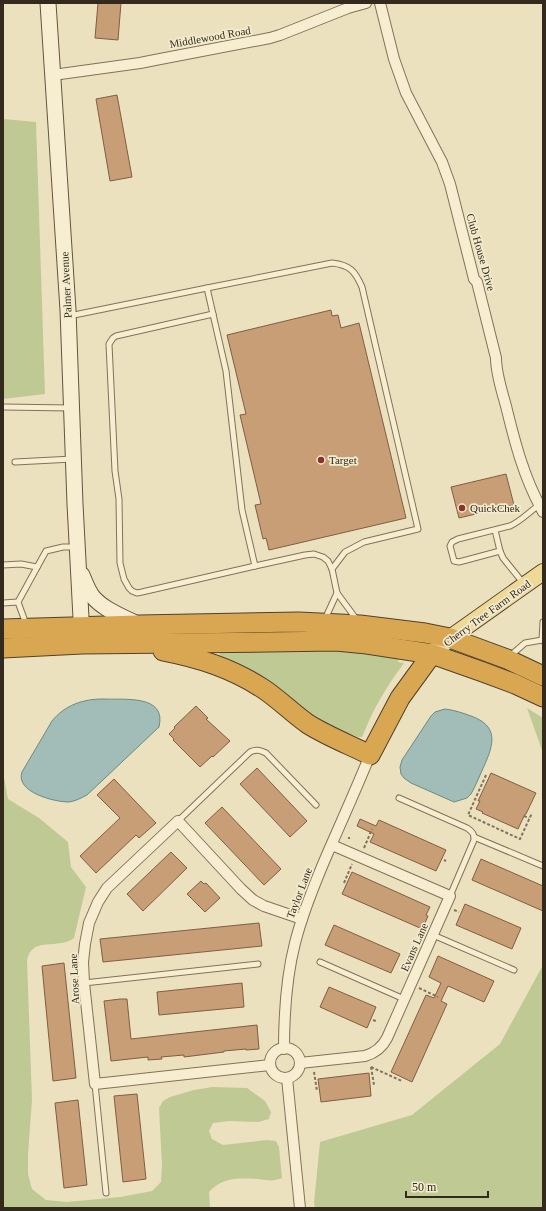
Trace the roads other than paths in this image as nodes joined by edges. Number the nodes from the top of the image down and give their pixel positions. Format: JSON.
{"nodes":[{"id":1,"x":48,"y":3,"type":"edge"},
{"id":2,"x":366,"y":3,"type":"edge"},
{"id":3,"x":380,"y":3,"type":"edge"},
{"id":4,"x":53,"y":75,"type":"junction"},
{"id":5,"x":207,"y":288,"type":"junction"},
{"id":6,"x":213,"y":314,"type":"junction"},
{"id":7,"x":68,"y":316,"type":"junction"},
{"id":8,"x":3,"y":407,"type":"edge"},
{"id":9,"x":72,"y":408,"type":"junction"},
{"id":10,"x":74,"y":459,"type":"junction"},
{"id":11,"x":15,"y":462,"type":"dead end"},
{"id":12,"x":541,"y":508,"type":"edge"},
{"id":13,"x":495,"y":530,"type":"junction"},
{"id":14,"x":78,"y":547,"type":"junction"},
{"id":15,"x":500,"y":552,"type":"junction"},
{"id":16,"x":3,"y":565,"type":"edge"},
{"id":17,"x":255,"y":566,"type":"junction"},
{"id":18,"x":37,"y":567,"type":"junction"},
{"id":19,"x":79,"y":568,"type":"junction"},
{"id":20,"x":332,"y":569,"type":"junction"},
{"id":21,"x":543,"y":572,"type":"edge"},
{"id":22,"x":524,"y":585,"type":"junction"},
{"id":23,"x":337,"y":593,"type":"junction"},
{"id":24,"x":18,"y":602,"type":"junction"},
{"id":25,"x":3,"y":603,"type":"edge"},
{"id":26,"x":543,"y":622,"type":"edge"},
{"id":27,"x":323,"y":623,"type":"junction"},
{"id":28,"x":139,"y":625,"type":"junction"},
{"id":29,"x":360,"y":625,"type":"junction"},
{"id":30,"x":28,"y":628,"type":"junction"},
{"id":31,"x":3,"y":629,"type":"edge"},
{"id":32,"x":82,"y":636,"type":"junction"},
{"id":33,"x":450,"y":638,"type":"junction"},
{"id":34,"x":542,"y":640,"type":"edge"},
{"id":35,"x":124,"y":644,"type":"junction"},
{"id":36,"x":3,"y":648,"type":"edge"},
{"id":37,"x":432,"y":654,"type":"junction"},
{"id":38,"x":507,"y":659,"type":"junction"},
{"id":39,"x":543,"y":676,"type":"edge"},
{"id":40,"x":543,"y":698,"type":"edge"},
{"id":41,"x":370,"y":755,"type":"junction"},
{"id":42,"x":399,"y":798,"type":"dead end"},
{"id":43,"x":316,"y":805,"type":"dead end"},
{"id":44,"x":178,"y":821,"type":"junction"},
{"id":45,"x":474,"y":837,"type":"junction"},
{"id":46,"x":332,"y":845,"type":"junction"},
{"id":47,"x":543,"y":866,"type":"edge"},
{"id":48,"x":450,"y":896,"type":"junction"},
{"id":49,"x":302,"y":918,"type":"junction"},
{"id":50,"x":433,"y":935,"type":"junction"},
{"id":51,"x":320,"y":962,"type":"dead end"},
{"id":52,"x":258,"y":964,"type":"dead end"},
{"id":53,"x":514,"y":970,"type":"dead end"},
{"id":54,"x":84,"y":983,"type":"junction"},
{"id":55,"x":404,"y":999,"type":"junction"},
{"id":56,"x":284,"y":1049,"type":"junction"},
{"id":57,"x":300,"y":1063,"type":"junction"},
{"id":58,"x":270,"y":1066,"type":"junction"},
{"id":59,"x":286,"y":1078,"type":"junction"},
{"id":60,"x":95,"y":1084,"type":"junction"},
{"id":61,"x":106,"y":1193,"type":"dead end"},
{"id":62,"x":300,"y":1208,"type":"edge"}],
"edges":[{"from":1,"to":4,"type":"street","name":"Palmer Avenue"},
{"from":2,"to":4,"type":"street","name":"Middlewood Road"},
{"from":3,"to":12,"type":"street","name":"Club House Drive"},
{"from":4,"to":7,"type":"street","name":"Palmer Avenue"},
{"from":5,"to":6,"type":"lane"},
{"from":5,"to":7,"type":"lane"},
{"from":5,"to":20,"type":"lane"},
{"from":6,"to":17,"type":"lane"},
{"from":6,"to":17,"type":"lane"},
{"from":7,"to":9,"type":"street","name":"Palmer Avenue"},
{"from":8,"to":9,"type":"lane"},
{"from":9,"to":10,"type":"street","name":"Palmer Avenue"},
{"from":10,"to":11,"type":"lane"},
{"from":10,"to":14,"type":"street","name":"Palmer Avenue"},
{"from":12,"to":13,"type":"lane"},
{"from":13,"to":15,"type":"lane"},
{"from":13,"to":15,"type":"lane"},
{"from":14,"to":18,"type":"lane"},
{"from":14,"to":19,"type":"street","name":"Palmer Avenue"},
{"from":15,"to":22,"type":"lane"},
{"from":16,"to":18,"type":"lane"},
{"from":17,"to":20,"type":"lane"},
{"from":18,"to":24,"type":"lane"},
{"from":19,"to":28,"type":"street","name":"Palmer Avenue"},
{"from":19,"to":32,"type":"street","name":"Palmer Avenue"},
{"from":20,"to":23,"type":"lane"},
{"from":21,"to":22,"type":"main road","name":"Cherry Tree Farm Road"},
{"from":22,"to":33,"type":"main road","name":"Cherry Tree Farm Road"},
{"from":23,"to":27,"type":"lane"},
{"from":23,"to":29,"type":"lane"},
{"from":24,"to":25,"type":"lane"},
{"from":24,"to":30,"type":"lane"},
{"from":26,"to":34,"type":"lane"},
{"from":27,"to":28,"type":"highway"},
{"from":27,"to":29,"type":"highway"},
{"from":28,"to":32,"type":"highway"},
{"from":29,"to":33,"type":"highway"},
{"from":30,"to":31,"type":"highway"},
{"from":30,"to":32,"type":"highway"},
{"from":32,"to":35,"type":"highway"},
{"from":32,"to":36,"type":"highway"},
{"from":33,"to":37,"type":"main road","name":"Cherry Tree Farm Road"},
{"from":33,"to":38,"type":"highway"},
{"from":34,"to":38,"type":"lane"},
{"from":35,"to":37,"type":"highway"},
{"from":35,"to":41,"type":"highway"},
{"from":37,"to":40,"type":"highway"},
{"from":37,"to":41,"type":"highway"},
{"from":38,"to":39,"type":"highway"},
{"from":41,"to":46,"type":"street","name":"Taylor Lane"},
{"from":42,"to":45,"type":"lane"},
{"from":43,"to":44,"type":"lane"},
{"from":44,"to":49,"type":"street"},
{"from":44,"to":54,"type":"street","name":"Arose Lane"},
{"from":45,"to":47,"type":"lane"},
{"from":45,"to":48,"type":"lane"},
{"from":46,"to":48,"type":"street"},
{"from":46,"to":49,"type":"street","name":"Taylor Lane"},
{"from":48,"to":50,"type":"street","name":"Evans Lane"},
{"from":49,"to":56,"type":"street","name":"Taylor Lane"},
{"from":50,"to":53,"type":"lane"},
{"from":50,"to":55,"type":"street","name":"Evans Lane"},
{"from":51,"to":55,"type":"lane"},
{"from":52,"to":54,"type":"lane"},
{"from":54,"to":60,"type":"street","name":"Arose Lane"},
{"from":55,"to":57,"type":"street","name":"Evans Lane"},
{"from":56,"to":57,"type":"street"},
{"from":56,"to":58,"type":"street"},
{"from":57,"to":59,"type":"street"},
{"from":58,"to":59,"type":"street"},
{"from":58,"to":60,"type":"street"},
{"from":59,"to":62,"type":"street"},
{"from":60,"to":61,"type":"lane"}]}
